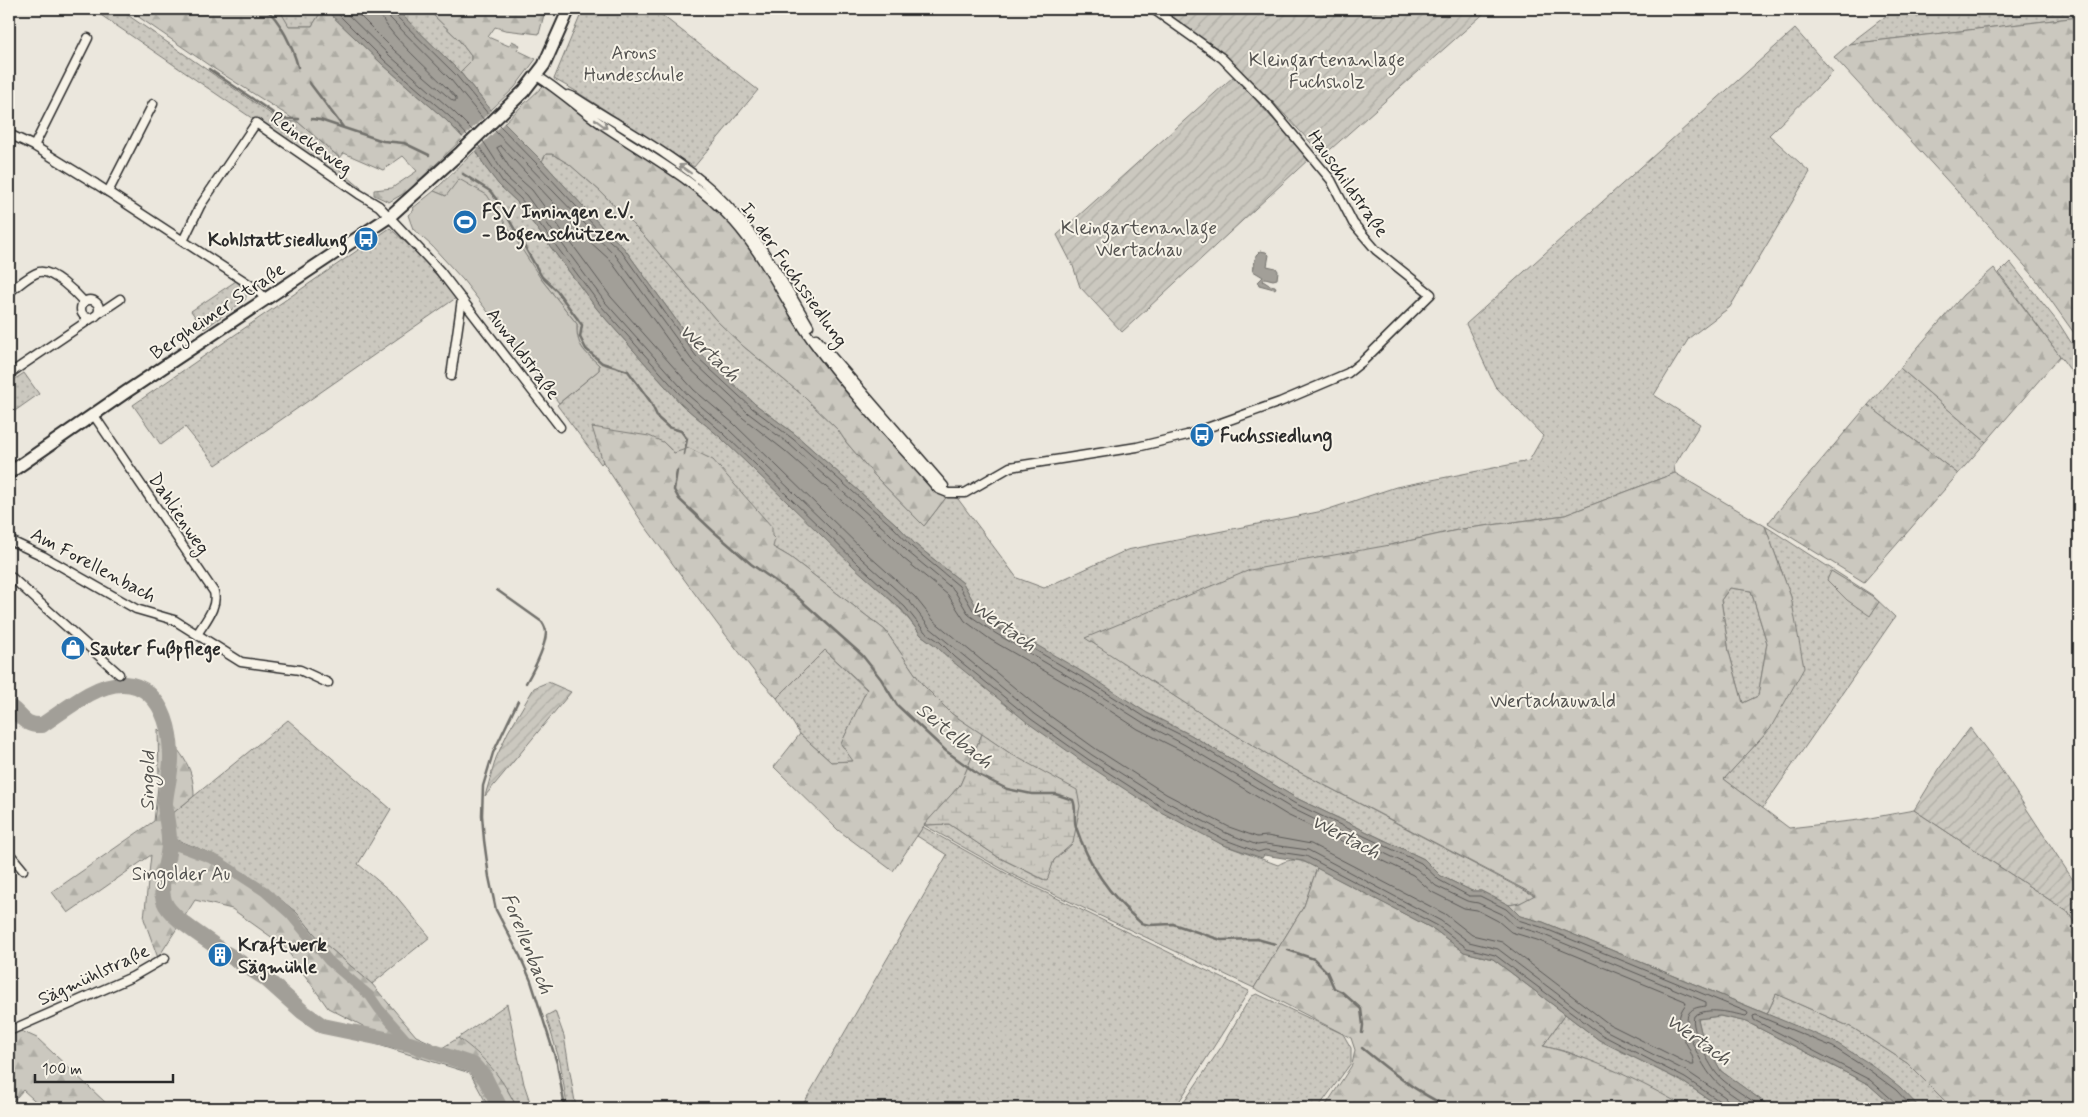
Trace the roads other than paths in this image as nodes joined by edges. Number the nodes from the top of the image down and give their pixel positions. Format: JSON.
{"nodes":[{"id":1,"x":568,"y":9,"type":"edge"},
{"id":2,"x":1153,"y":9,"type":"edge"},
{"id":3,"x":88,"y":38,"type":"dead end"},
{"id":4,"x":537,"y":76,"type":"junction"},
{"id":5,"x":153,"y":104,"type":"dead end"},
{"id":6,"x":9,"y":134,"type":"edge"},
{"id":7,"x":34,"y":146,"type":"junction"},
{"id":8,"x":108,"y":192,"type":"junction"},
{"id":9,"x":388,"y":217,"type":"junction"},
{"id":10,"x":183,"y":241,"type":"junction"},
{"id":11,"x":9,"y":292,"type":"edge"},
{"id":12,"x":1431,"y":294,"type":"joint"},
{"id":13,"x":120,"y":299,"type":"dead end"},
{"id":14,"x":266,"y":299,"type":"junction"},
{"id":15,"x":462,"y":299,"type":"junction"},
{"id":16,"x":84,"y":302,"type":"junction"},
{"id":17,"x":95,"y":316,"type":"junction"},
{"id":18,"x":9,"y":374,"type":"edge"},
{"id":19,"x":451,"y":376,"type":"dead end"},
{"id":20,"x":93,"y":414,"type":"junction"},
{"id":21,"x":560,"y":427,"type":"dead end"},
{"id":22,"x":9,"y":473,"type":"edge"},
{"id":23,"x":9,"y":540,"type":"edge"},
{"id":24,"x":9,"y":574,"type":"edge"},
{"id":25,"x":198,"y":633,"type":"junction"},
{"id":26,"x":119,"y":674,"type":"dead end"},
{"id":27,"x":328,"y":683,"type":"dead end"},
{"id":28,"x":9,"y":853,"type":"edge"},
{"id":29,"x":23,"y":870,"type":"dead end"},
{"id":30,"x":165,"y":958,"type":"dead end"},
{"id":31,"x":9,"y":1031,"type":"edge"}],
"edges":[{"from":1,"to":4,"type":"street","name":"Bergheimer Straße"},
{"from":2,"to":12,"type":"street","name":"Hauschildstraße"},
{"from":3,"to":7,"type":"street"},
{"from":4,"to":9,"type":"street","name":"Bergheimer Straße"},
{"from":4,"to":12,"type":"street","name":"In der Fuchssiedlung"},
{"from":5,"to":8,"type":"street"},
{"from":6,"to":7,"type":"street"},
{"from":7,"to":8,"type":"street"},
{"from":8,"to":10,"type":"street"},
{"from":9,"to":10,"type":"street","name":"Reinekeweg"},
{"from":9,"to":14,"type":"street","name":"Bergheimer Straße"},
{"from":9,"to":15,"type":"street","name":"Auwaldstraße"},
{"from":10,"to":14,"type":"street"},
{"from":11,"to":16,"type":"street"},
{"from":13,"to":17,"type":"street"},
{"from":14,"to":20,"type":"street","name":"Bergheimer Straße"},
{"from":15,"to":19,"type":"street","name":"Auwaldstraße"},
{"from":15,"to":21,"type":"street","name":"Auwaldstraße"},
{"from":16,"to":17,"type":"street"},
{"from":16,"to":17,"type":"street"},
{"from":17,"to":18,"type":"street"},
{"from":20,"to":22,"type":"street","name":"Bergheimer Straße"},
{"from":20,"to":25,"type":"street","name":"Dahlienweg"},
{"from":23,"to":25,"type":"street","name":"Am Forellenbach"},
{"from":24,"to":26,"type":"street"},
{"from":25,"to":27,"type":"street","name":"Am Forellenbach"},
{"from":28,"to":29,"type":"street"},
{"from":30,"to":31,"type":"street","name":"Sägmühlstraße"}]}
